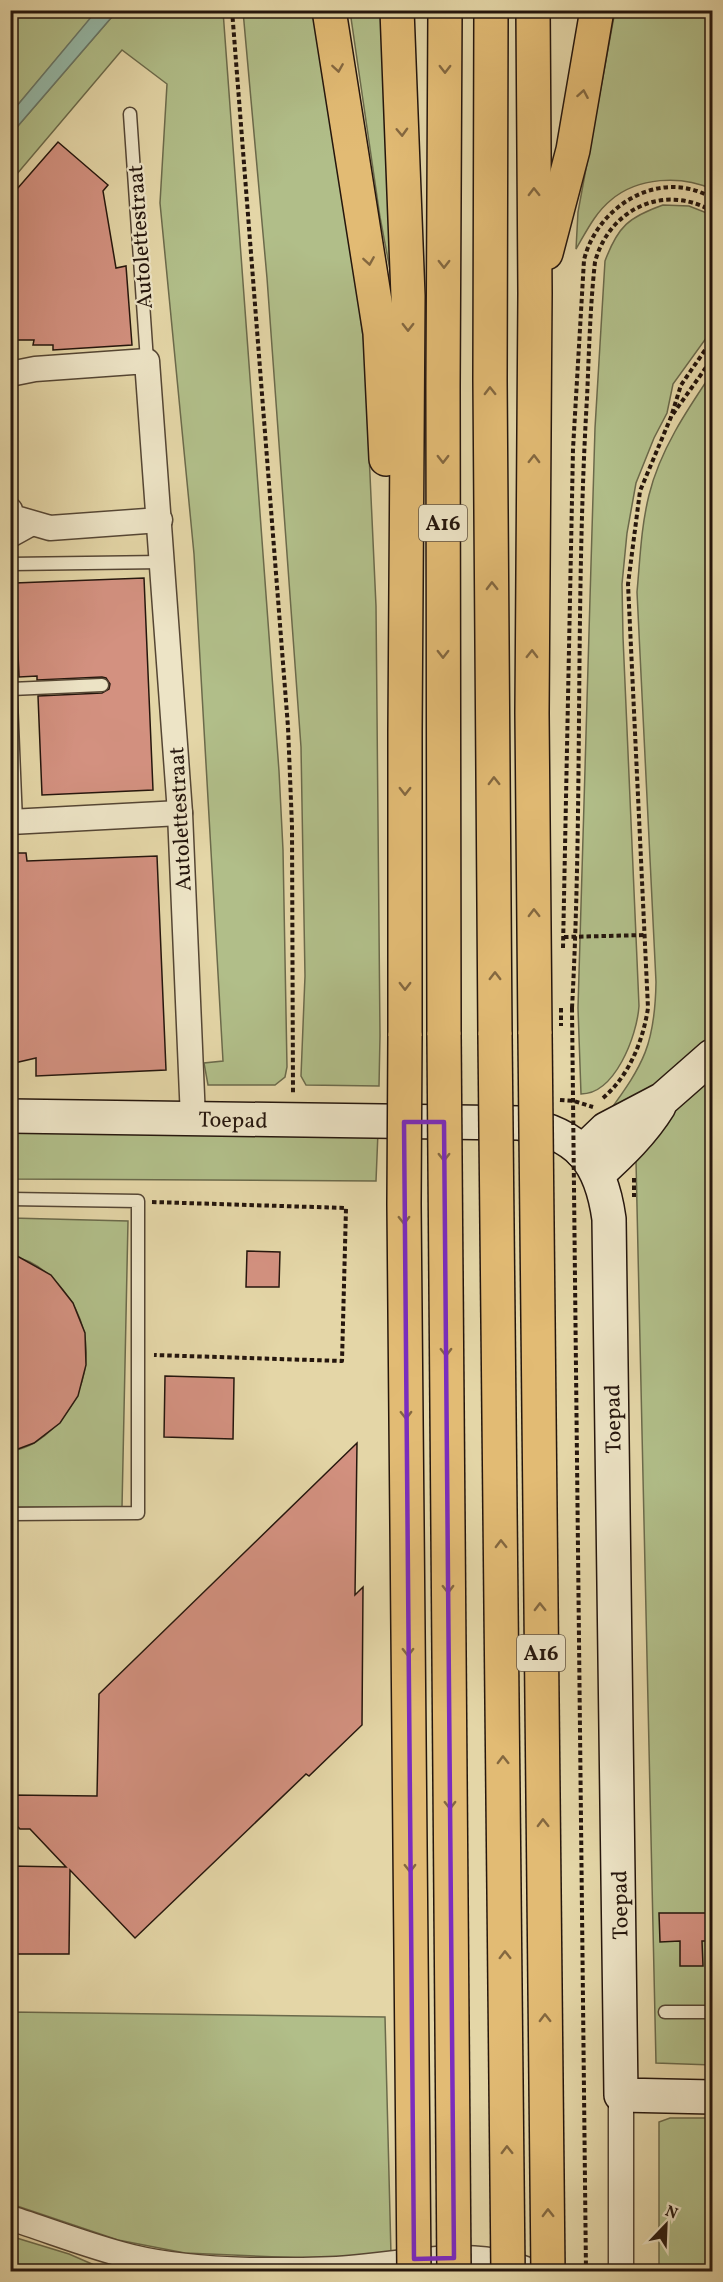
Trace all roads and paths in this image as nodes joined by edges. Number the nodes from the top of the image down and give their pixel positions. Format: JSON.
{"nodes":[{"id":1,"x":232,"y":10,"type":"edge"},
{"id":2,"x":329,"y":10,"type":"edge"},
{"id":3,"x":397,"y":10,"type":"edge"},
{"id":4,"x":445,"y":10,"type":"edge"},
{"id":5,"x":491,"y":10,"type":"edge"},
{"id":6,"x":533,"y":10,"type":"edge"},
{"id":7,"x":597,"y":10,"type":"edge"},
{"id":8,"x":129,"y":114,"type":"dead end"},
{"id":9,"x":712,"y":198,"type":"edge"},
{"id":10,"x":712,"y":210,"type":"edge"},
{"id":11,"x":535,"y":293,"type":"junction"},
{"id":12,"x":712,"y":340,"type":"edge"},
{"id":13,"x":712,"y":359,"type":"edge"},
{"id":14,"x":147,"y":361,"type":"junction"},
{"id":15,"x":10,"y":374,"type":"edge"},
{"id":16,"x":671,"y":417,"type":"junction"},
{"id":17,"x":10,"y":510,"type":"edge"},
{"id":18,"x":160,"y":520,"type":"junction"},
{"id":19,"x":40,"y":526,"type":"junction"},
{"id":20,"x":10,"y":542,"type":"edge"},
{"id":21,"x":163,"y":562,"type":"junction"},
{"id":22,"x":10,"y":564,"type":"edge"},
{"id":23,"x":10,"y":676,"type":"edge"},
{"id":24,"x":102,"y":685,"type":"dead end"},
{"id":25,"x":11,"y":689,"type":"edge"},
{"id":26,"x":405,"y":732,"type":"junction"},
{"id":27,"x":180,"y":813,"type":"junction"},
{"id":28,"x":13,"y":822,"type":"edge"},
{"id":29,"x":645,"y":935,"type":"junction"},
{"id":30,"x":564,"y":937,"type":"junction"},
{"id":31,"x":576,"y":938,"type":"junction"},
{"id":32,"x":563,"y":949,"type":"dead end"},
{"id":33,"x":561,"y":996,"type":"dead end"},
{"id":34,"x":561,"y":1008,"type":"dead end"},
{"id":35,"x":712,"y":1056,"type":"edge"},
{"id":36,"x":293,"y":1095,"type":"dead end"},
{"id":37,"x":592,"y":1105,"type":"dead end"},
{"id":38,"x":10,"y":1116,"type":"edge"},
{"id":39,"x":193,"y":1119,"type":"junction"},
{"id":40,"x":590,"y":1163,"type":"junction"},
{"id":41,"x":10,"y":1199,"type":"edge"},
{"id":42,"x":138,"y":1201,"type":"junction"},
{"id":43,"x":138,"y":1355,"type":"junction"},
{"id":44,"x":10,"y":1514,"type":"edge"},
{"id":45,"x":665,"y":2012,"type":"dead end"},
{"id":46,"x":712,"y":2012,"type":"edge"},
{"id":47,"x":621,"y":2095,"type":"junction"},
{"id":48,"x":712,"y":2097,"type":"edge"},
{"id":49,"x":10,"y":2218,"type":"edge"},
{"id":50,"x":414,"y":2271,"type":"edge"},
{"id":51,"x":454,"y":2271,"type":"edge"},
{"id":52,"x":508,"y":2271,"type":"edge"},
{"id":53,"x":534,"y":2271,"type":"edge"},
{"id":54,"x":548,"y":2271,"type":"edge"},
{"id":55,"x":586,"y":2271,"type":"edge"},
{"id":56,"x":621,"y":2271,"type":"edge"}],
"edges":[{"from":1,"to":36,"type":"path"},
{"from":2,"to":26,"type":"highway","number":"A16","one_way":true},
{"from":3,"to":26,"type":"highway","number":"A16","one_way":true},
{"from":4,"to":51,"type":"highway","number":"A16","one_way":true,"bridge":true},
{"from":52,"to":5,"type":"highway","number":"A16","one_way":true,"bridge":true},
{"from":11,"to":6,"type":"highway","number":"A16","one_way":true},
{"from":11,"to":7,"type":"highway","number":"A16","one_way":true},
{"from":8,"to":14,"type":"lane","name":"Autolettestraat"},
{"from":9,"to":30,"type":"path"},
{"from":10,"to":31,"type":"path"},
{"from":54,"to":11,"type":"highway","number":"A16","one_way":true,"bridge":true},
{"from":12,"to":16,"type":"path"},
{"from":13,"to":16,"type":"path"},
{"from":14,"to":15,"type":"street"},
{"from":14,"to":18,"type":"street","name":"Autolettestraat"},
{"from":16,"to":29,"type":"path"},
{"from":17,"to":19,"type":"street"},
{"from":18,"to":19,"type":"street"},
{"from":18,"to":21,"type":"street","name":"Autolettestraat"},
{"from":19,"to":20,"type":"lane"},
{"from":21,"to":22,"type":"lane"},
{"from":21,"to":27,"type":"street","name":"Autolettestraat"},
{"from":23,"to":25,"type":"lane"},
{"from":24,"to":25,"type":"lane"},
{"from":25,"to":28,"type":"lane"},
{"from":26,"to":50,"type":"highway","number":"A16","one_way":true,"bridge":true},
{"from":27,"to":28,"type":"street"},
{"from":27,"to":39,"type":"street","name":"Autolettestraat"},
{"from":29,"to":31,"type":"path"},
{"from":29,"to":37,"type":"path"},
{"from":30,"to":31,"type":"path"},
{"from":30,"to":32,"type":"path"},
{"from":31,"to":55,"type":"path","bridge":true},
{"from":33,"to":34,"type":"path"},
{"from":35,"to":40,"type":"street"},
{"from":38,"to":39,"type":"street","name":"Toepad"},
{"from":39,"to":40,"type":"street","name":"Toepad"},
{"from":40,"to":47,"type":"street","name":"Toepad"},
{"from":41,"to":42,"type":"lane"},
{"from":42,"to":43,"type":"lane"},
{"from":42,"to":43,"type":"path"},
{"from":43,"to":44,"type":"lane"},
{"from":45,"to":46,"type":"lane"},
{"from":47,"to":48,"type":"street"},
{"from":47,"to":56,"type":"street","name":"Toepad"},
{"from":49,"to":53,"type":"street"}]}
